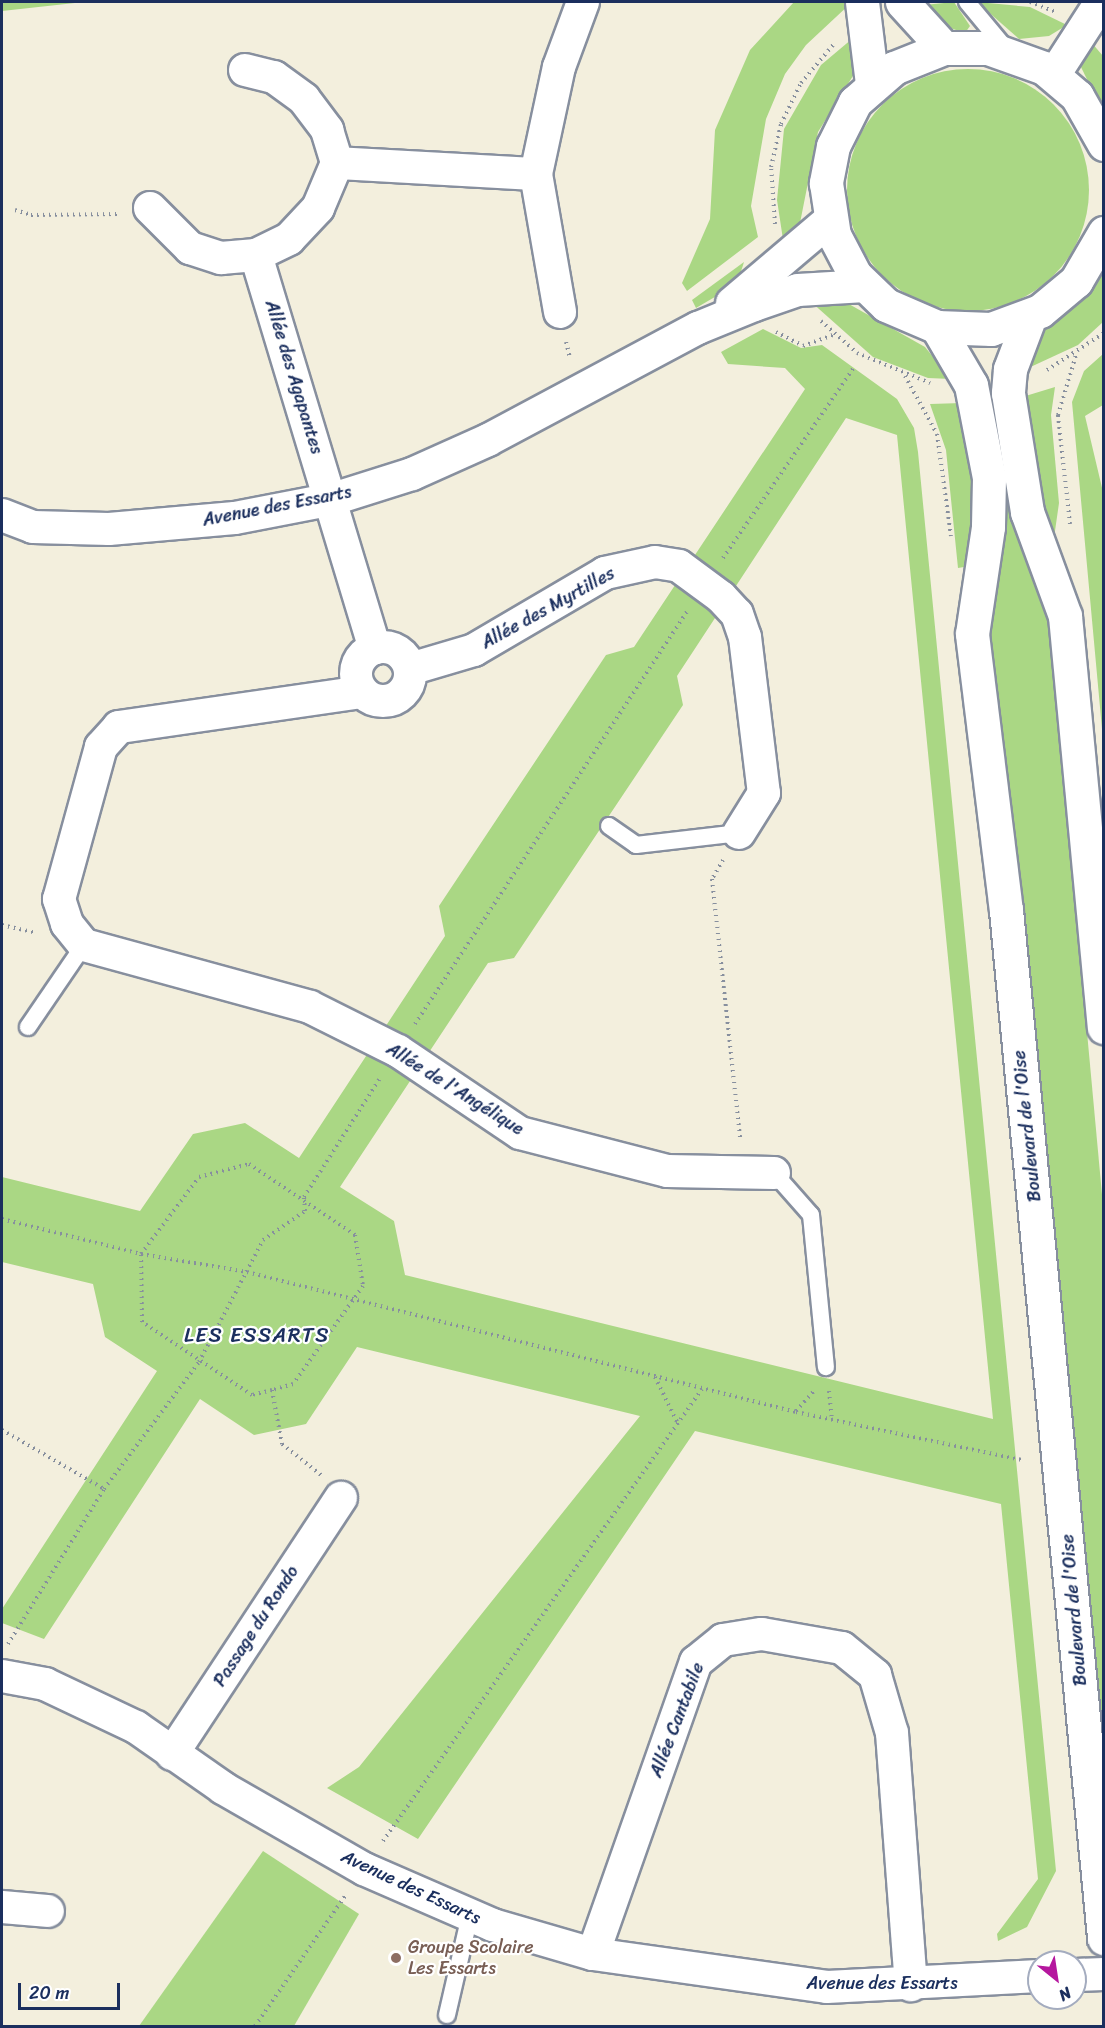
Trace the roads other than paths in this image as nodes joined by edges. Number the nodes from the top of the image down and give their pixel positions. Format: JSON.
{"nodes":[{"id":1,"x":583,"y":2,"type":"edge"},
{"id":2,"x":862,"y":2,"type":"edge"},
{"id":3,"x":902,"y":2,"type":"edge"},
{"id":4,"x":967,"y":2,"type":"edge"},
{"id":5,"x":1101,"y":2,"type":"edge"},
{"id":6,"x":944,"y":48,"type":"junction"},
{"id":7,"x":1009,"y":52,"type":"junction"},
{"id":8,"x":245,"y":70,"type":"dead end"},
{"id":9,"x":1054,"y":75,"type":"junction"},
{"id":10,"x":872,"y":84,"type":"junction"},
{"id":11,"x":1104,"y":144,"type":"edge"},
{"id":12,"x":337,"y":163,"type":"junction"},
{"id":13,"x":536,"y":174,"type":"junction"},
{"id":14,"x":150,"y":208,"type":"road end"},
{"id":15,"x":830,"y":220,"type":"junction"},
{"id":16,"x":1103,"y":237,"type":"edge"},
{"id":17,"x":256,"y":255,"type":"junction"},
{"id":18,"x":865,"y":286,"type":"junction"},
{"id":19,"x":560,"y":312,"type":"dead end"},
{"id":20,"x":1030,"y":316,"type":"junction"},
{"id":21,"x":938,"y":327,"type":"junction"},
{"id":22,"x":698,"y":328,"type":"junction"},
{"id":23,"x":333,"y":499,"type":"junction"},
{"id":24,"x":2,"y":515,"type":"edge"},
{"id":25,"x":375,"y":648,"type":"junction"},
{"id":26,"x":410,"y":669,"type":"junction"},
{"id":27,"x":362,"y":692,"type":"junction"},
{"id":28,"x":609,"y":825,"type":"dead end"},
{"id":29,"x":739,"y":833,"type":"joint"},
{"id":30,"x":84,"y":945,"type":"junction"},
{"id":31,"x":28,"y":1027,"type":"dead end"},
{"id":32,"x":1104,"y":1027,"type":"edge"},
{"id":33,"x":774,"y":1173,"type":"joint"},
{"id":34,"x":826,"y":1367,"type":"dead end"},
{"id":35,"x":341,"y":1498,"type":"road end"},
{"id":36,"x":2,"y":1676,"type":"edge"},
{"id":37,"x":172,"y":1754,"type":"junction"},
{"id":38,"x":2,"y":1907,"type":"edge"},
{"id":39,"x":48,"y":1911,"type":"dead end"},
{"id":40,"x":470,"y":1915,"type":"junction"},
{"id":41,"x":1104,"y":1938,"type":"edge"},
{"id":42,"x":593,"y":1954,"type":"junction"},
{"id":43,"x":1104,"y":1974,"type":"edge"},
{"id":44,"x":1087,"y":1975,"type":"edge"},
{"id":45,"x":1027,"y":1977,"type":"edge"},
{"id":46,"x":911,"y":1985,"type":"junction"},
{"id":47,"x":447,"y":2015,"type":"dead end"}],
"edges":[{"from":1,"to":13,"type":"street"},
{"from":2,"to":10,"type":"main road"},
{"from":3,"to":6,"type":"main road"},
{"from":4,"to":7,"type":"lane"},
{"from":5,"to":9,"type":"street"},
{"from":6,"to":7,"type":"main road"},
{"from":6,"to":10,"type":"main road"},
{"from":7,"to":9,"type":"main road"},
{"from":8,"to":12,"type":"street"},
{"from":9,"to":11,"type":"main road"},
{"from":10,"to":15,"type":"main road"},
{"from":12,"to":13,"type":"street"},
{"from":12,"to":17,"type":"street"},
{"from":13,"to":19,"type":"street"},
{"from":14,"to":17,"type":"street"},
{"from":15,"to":18,"type":"main road"},
{"from":15,"to":22,"type":"street","name":"Avenue des Essarts"},
{"from":16,"to":20,"type":"main road"},
{"from":17,"to":23,"type":"street","name":"Allée des Agapantes"},
{"from":18,"to":21,"type":"main road"},
{"from":18,"to":22,"type":"street","name":"Avenue des Essarts"},
{"from":20,"to":21,"type":"main road"},
{"from":20,"to":32,"type":"main road"},
{"from":21,"to":41,"type":"main road","name":"Boulevard de l'Oise"},
{"from":22,"to":23,"type":"street","name":"Avenue des Essarts"},
{"from":23,"to":24,"type":"street","name":"Avenue des Essarts"},
{"from":23,"to":25,"type":"street"},
{"from":25,"to":26,"type":"street"},
{"from":25,"to":27,"type":"street"},
{"from":26,"to":27,"type":"street"},
{"from":26,"to":29,"type":"street","name":"Allée des Myrtilles"},
{"from":27,"to":30,"type":"street"},
{"from":28,"to":29,"type":"lane"},
{"from":30,"to":31,"type":"lane"},
{"from":30,"to":33,"type":"street","name":"Allée de l'Angélique"},
{"from":33,"to":34,"type":"lane"},
{"from":35,"to":37,"type":"street","name":"Passage du Rondo"},
{"from":36,"to":37,"type":"street","name":"Avenue des Essarts"},
{"from":37,"to":40,"type":"street","name":"Avenue des Essarts"},
{"from":38,"to":39,"type":"street"},
{"from":40,"to":42,"type":"street","name":"Avenue des Essarts"},
{"from":40,"to":47,"type":"lane"},
{"from":42,"to":46,"type":"street","name":"Avenue des Essarts"},
{"from":42,"to":46,"type":"street","name":"Allée Cantabile"},
{"from":43,"to":44,"type":"street"},
{"from":45,"to":46,"type":"street","name":"Avenue des Essarts"}]}
